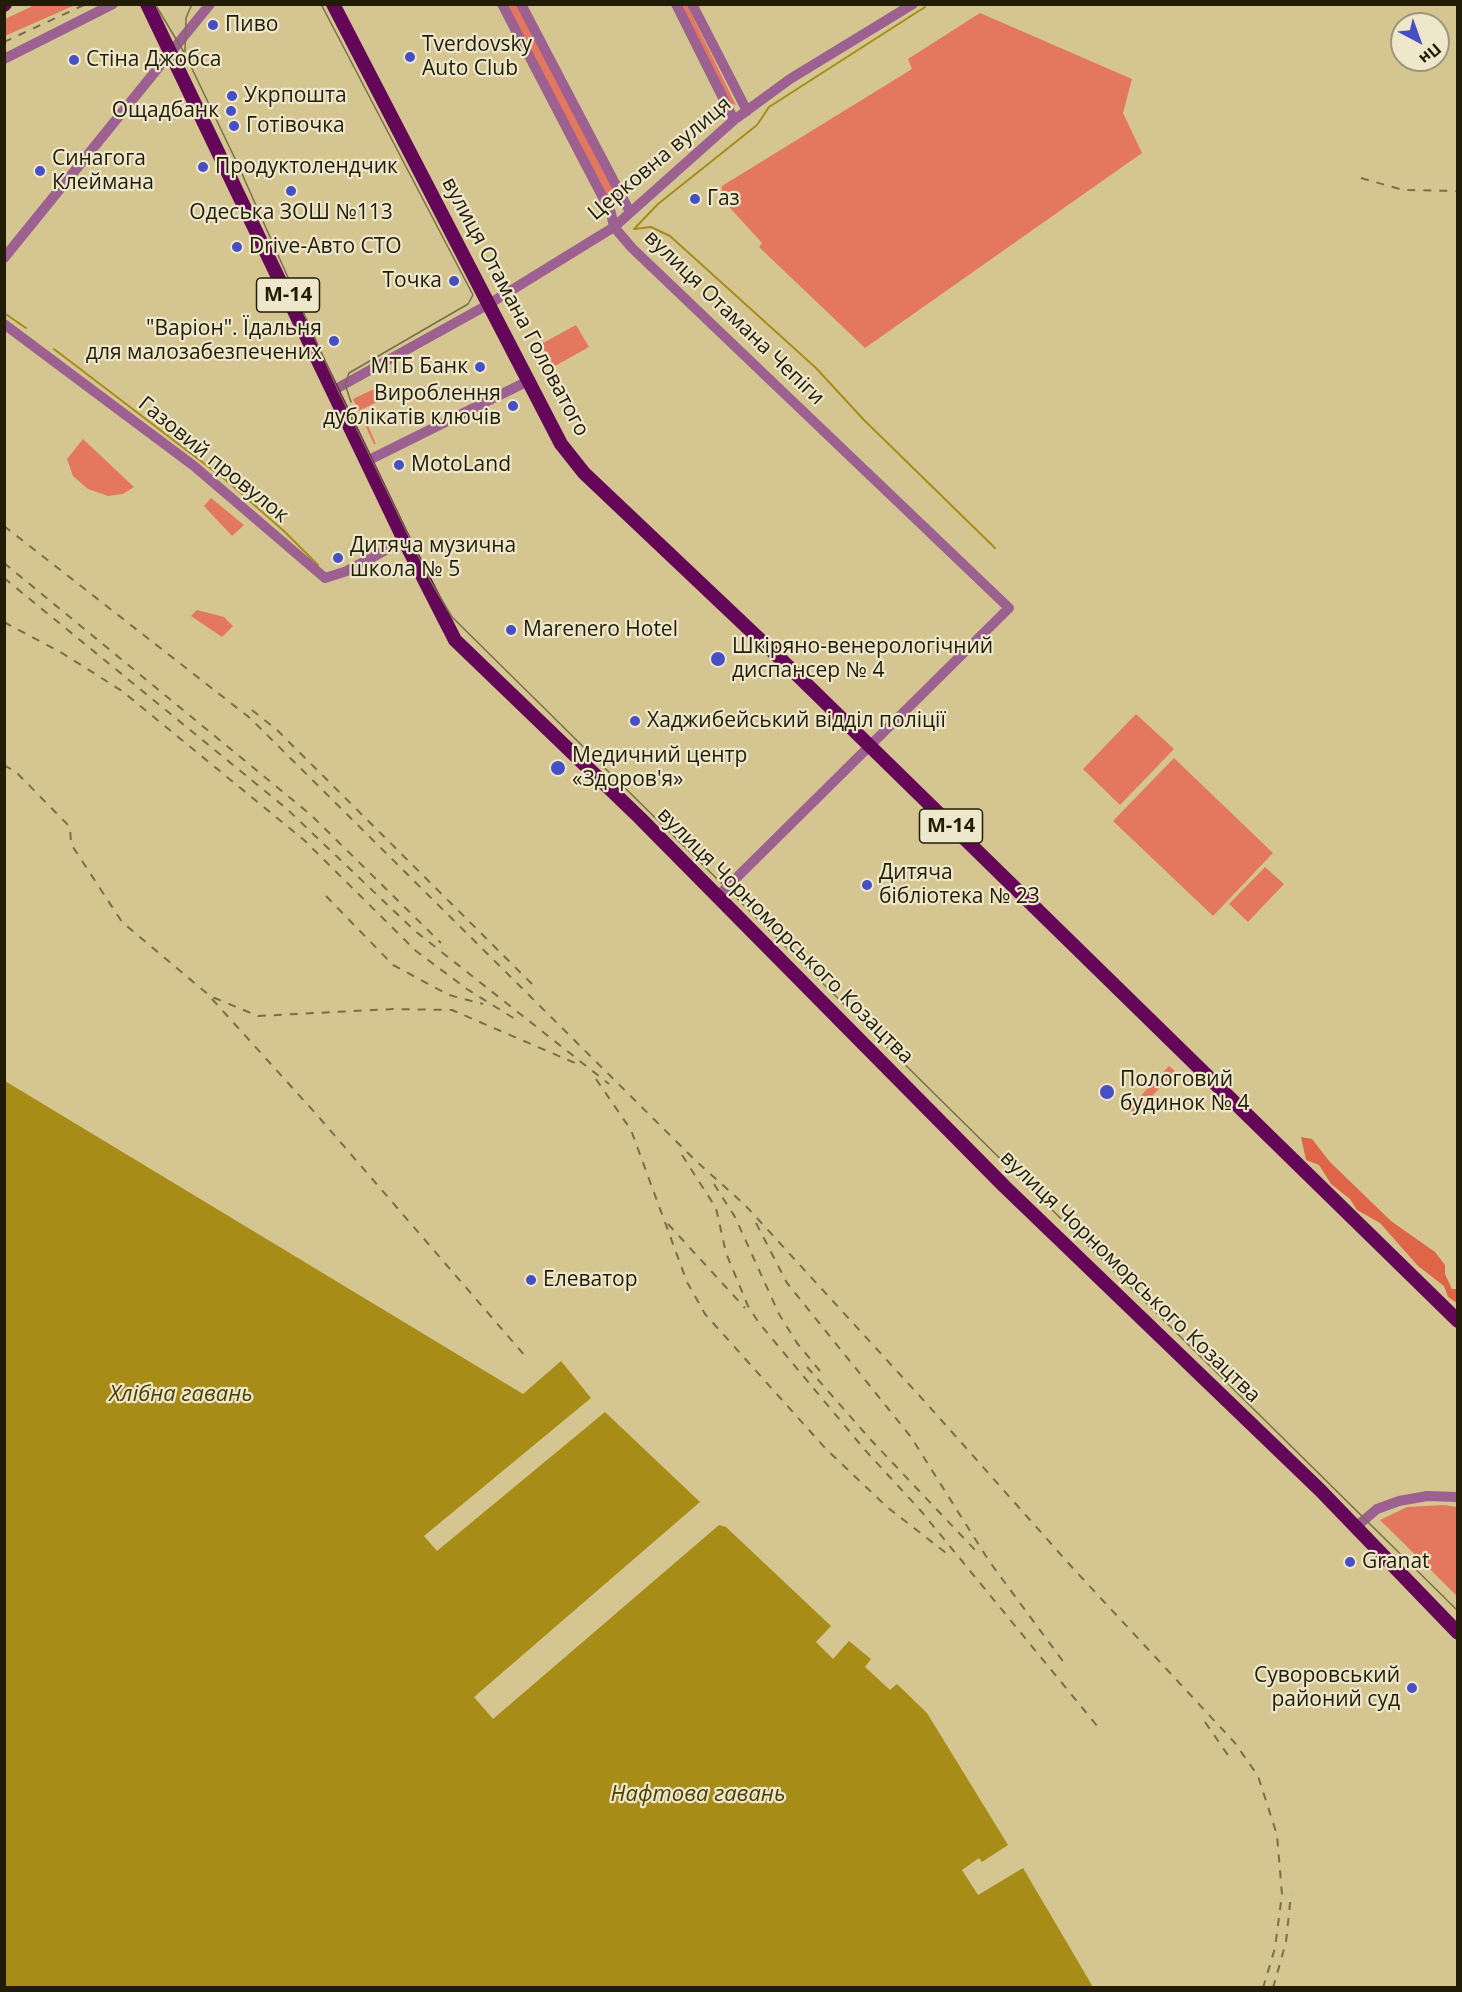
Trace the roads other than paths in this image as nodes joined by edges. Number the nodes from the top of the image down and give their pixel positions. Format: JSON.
{"nodes":[{"id":1,"x":113,"y":4,"type":"edge"},
{"id":2,"x":147,"y":4,"type":"edge"},
{"id":3,"x":210,"y":4,"type":"edge"},
{"id":4,"x":333,"y":4,"type":"edge"},
{"id":5,"x":502,"y":4,"type":"edge"},
{"id":6,"x":521,"y":4,"type":"edge"},
{"id":7,"x":676,"y":4,"type":"edge"},
{"id":8,"x":692,"y":4,"type":"edge"},
{"id":9,"x":913,"y":4,"type":"edge"},
{"id":10,"x":171,"y":51,"type":"junction"},
{"id":11,"x":4,"y":59,"type":"edge"},
{"id":12,"x":747,"y":111,"type":"junction"},
{"id":13,"x":734,"y":120,"type":"junction"},
{"id":14,"x":630,"y":212,"type":"junction"},
{"id":15,"x":614,"y":227,"type":"junction"},
{"id":16,"x":4,"y":258,"type":"edge"},
{"id":17,"x":489,"y":304,"type":"junction"},
{"id":18,"x":4,"y":324,"type":"edge"},
{"id":19,"x":530,"y":380,"type":"junction"},
{"id":20,"x":334,"y":390,"type":"junction"},
{"id":21,"x":367,"y":461,"type":"junction"},
{"id":22,"x":404,"y":540,"type":"junction"},
{"id":23,"x":871,"y":746,"type":"junction"},
{"id":24,"x":718,"y":896,"type":"junction"},
{"id":25,"x":1458,"y":1321,"type":"edge"},
{"id":26,"x":1458,"y":1497,"type":"edge"},
{"id":27,"x":1357,"y":1526,"type":"junction"},
{"id":28,"x":1458,"y":1633,"type":"edge"}],
"edges":[{"from":1,"to":11,"type":"street"},
{"from":2,"to":10,"type":"main road","name":"вулиця Чорноморського Козацтва","number":"М-14"},
{"from":3,"to":10,"type":"street"},
{"from":4,"to":17,"type":"main road","name":"вулиця Отамана Головатого","number":"М-14"},
{"from":5,"to":15,"type":"street","name":"вулиця Отамана Чепіги"},
{"from":6,"to":14,"type":"street","name":"вулиця Отамана Чепіги"},
{"from":7,"to":13,"type":"street"},
{"from":8,"to":12,"type":"street"},
{"from":9,"to":12,"type":"street","name":"Церковна вулиця"},
{"from":10,"to":16,"type":"street"},
{"from":10,"to":20,"type":"main road","name":"вулиця Чорноморського Козацтва","number":"М-14"},
{"from":12,"to":13,"type":"street","name":"Церковна вулиця"},
{"from":13,"to":14,"type":"street","name":"Церковна вулиця"},
{"from":14,"to":15,"type":"street","name":"Церковна вулиця"},
{"from":15,"to":17,"type":"street","name":"Церковна вулиця"},
{"from":15,"to":23,"type":"street","name":"вулиця Отамана Чепіги"},
{"from":17,"to":19,"type":"main road","name":"вулиця Отамана Головатого","number":"М-14"},
{"from":17,"to":20,"type":"street","name":"Церковна вулиця"},
{"from":18,"to":22,"type":"street","name":"Газовий провулок"},
{"from":19,"to":21,"type":"street"},
{"from":19,"to":23,"type":"main road","name":"вулиця Отамана Головатого","number":"М-14"},
{"from":20,"to":21,"type":"main road","name":"вулиця Чорноморського Козацтва","number":"М-14"},
{"from":21,"to":22,"type":"main road","name":"вулиця Чорноморського Козацтва","number":"М-14"},
{"from":22,"to":24,"type":"main road","name":"вулиця Чорноморського Козацтва","number":"М-14"},
{"from":23,"to":24,"type":"street"},
{"from":23,"to":25,"type":"main road","name":"вулиця Отамана Головатого","number":"М-14"},
{"from":24,"to":27,"type":"main road","name":"вулиця Чорноморського Козацтва","number":"М-14"},
{"from":26,"to":27,"type":"street"},
{"from":27,"to":28,"type":"main road","name":"вулиця Чорноморського Козацтва","number":"М-14"}]}
